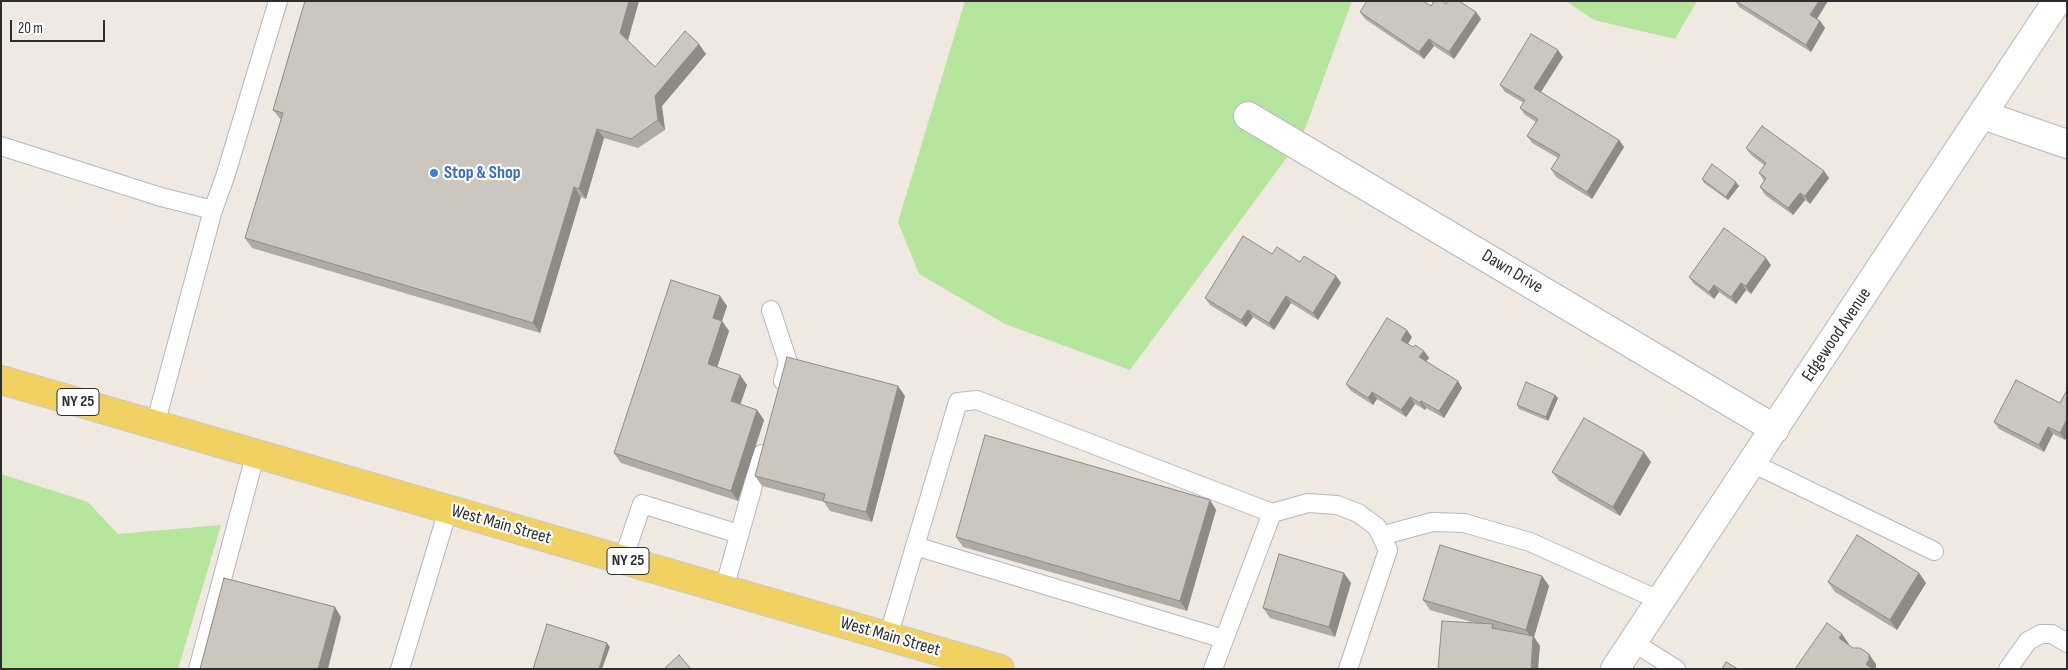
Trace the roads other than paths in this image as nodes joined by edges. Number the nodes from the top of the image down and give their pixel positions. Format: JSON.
{"nodes":[{"id":1,"x":278,"y":1,"type":"edge"},
{"id":2,"x":2057,"y":1,"type":"edge"},
{"id":3,"x":1983,"y":115,"type":"junction"},
{"id":4,"x":1248,"y":116,"type":"dead end"},
{"id":5,"x":2067,"y":144,"type":"edge"},
{"id":6,"x":1,"y":146,"type":"edge"},
{"id":7,"x":213,"y":210,"type":"junction"},
{"id":8,"x":771,"y":310,"type":"dead end"},
{"id":9,"x":1,"y":380,"type":"edge"},
{"id":10,"x":777,"y":400,"type":"edge"},
{"id":11,"x":155,"y":425,"type":"junction"},
{"id":12,"x":1775,"y":428,"type":"junction"},
{"id":13,"x":766,"y":438,"type":"edge"},
{"id":14,"x":256,"y":452,"type":"junction"},
{"id":15,"x":1752,"y":464,"type":"junction"},
{"id":16,"x":448,"y":510,"type":"junction"},
{"id":17,"x":1272,"y":513,"type":"junction"},
{"id":18,"x":739,"y":534,"type":"junction"},
{"id":19,"x":1381,"y":536,"type":"junction"},
{"id":20,"x":915,"y":546,"type":"junction"},
{"id":21,"x":1934,"y":551,"type":"dead end"},
{"id":22,"x":623,"y":560,"type":"junction"},
{"id":23,"x":724,"y":589,"type":"junction"},
{"id":24,"x":1661,"y":601,"type":"junction"},
{"id":25,"x":888,"y":637,"type":"junction"},
{"id":26,"x":1224,"y":639,"type":"junction"},
{"id":27,"x":1633,"y":642,"type":"junction"},
{"id":28,"x":2067,"y":643,"type":"edge"},
{"id":29,"x":198,"y":669,"type":"edge"},
{"id":30,"x":400,"y":669,"type":"edge"},
{"id":31,"x":1000,"y":669,"type":"edge"},
{"id":32,"x":1213,"y":669,"type":"edge"},
{"id":33,"x":1348,"y":669,"type":"edge"},
{"id":34,"x":1616,"y":669,"type":"edge"},
{"id":35,"x":1676,"y":669,"type":"edge"},
{"id":36,"x":2008,"y":669,"type":"edge"}],
"edges":[{"from":1,"to":7,"type":"lane"},
{"from":2,"to":3,"type":"main road","name":"Edgewood Avenue"},
{"from":3,"to":5,"type":"main road"},
{"from":3,"to":12,"type":"main road","name":"Edgewood Avenue"},
{"from":4,"to":12,"type":"main road","name":"Dawn Drive"},
{"from":6,"to":7,"type":"lane"},
{"from":7,"to":11,"type":"lane"},
{"from":8,"to":10,"type":"lane"},
{"from":9,"to":11,"type":"main road","name":"West Main Street","number":"NY 25"},
{"from":11,"to":14,"type":"main road","name":"West Main Street","number":"NY 25"},
{"from":12,"to":15,"type":"main road","name":"Edgewood Avenue"},
{"from":13,"to":18,"type":"lane"},
{"from":14,"to":16,"type":"main road","name":"West Main Street","number":"NY 25"},
{"from":14,"to":29,"type":"lane"},
{"from":15,"to":21,"type":"lane"},
{"from":15,"to":24,"type":"main road","name":"Edgewood Avenue"},
{"from":16,"to":22,"type":"main road","name":"West Main Street","number":"NY 25"},
{"from":16,"to":30,"type":"lane"},
{"from":17,"to":19,"type":"lane"},
{"from":17,"to":20,"type":"lane"},
{"from":17,"to":26,"type":"lane"},
{"from":18,"to":22,"type":"lane"},
{"from":18,"to":23,"type":"lane"},
{"from":19,"to":24,"type":"lane"},
{"from":19,"to":33,"type":"lane"},
{"from":20,"to":25,"type":"lane"},
{"from":20,"to":26,"type":"lane"},
{"from":22,"to":23,"type":"main road","name":"West Main Street","number":"NY 25"},
{"from":23,"to":25,"type":"main road","name":"West Main Street","number":"NY 25"},
{"from":24,"to":27,"type":"main road","name":"Edgewood Avenue"},
{"from":25,"to":31,"type":"main road","name":"West Main Street","number":"NY 25"},
{"from":26,"to":32,"type":"lane"},
{"from":27,"to":34,"type":"main road","name":"Edgewood Avenue"},
{"from":27,"to":35,"type":"lane"},
{"from":28,"to":36,"type":"lane"}]}
